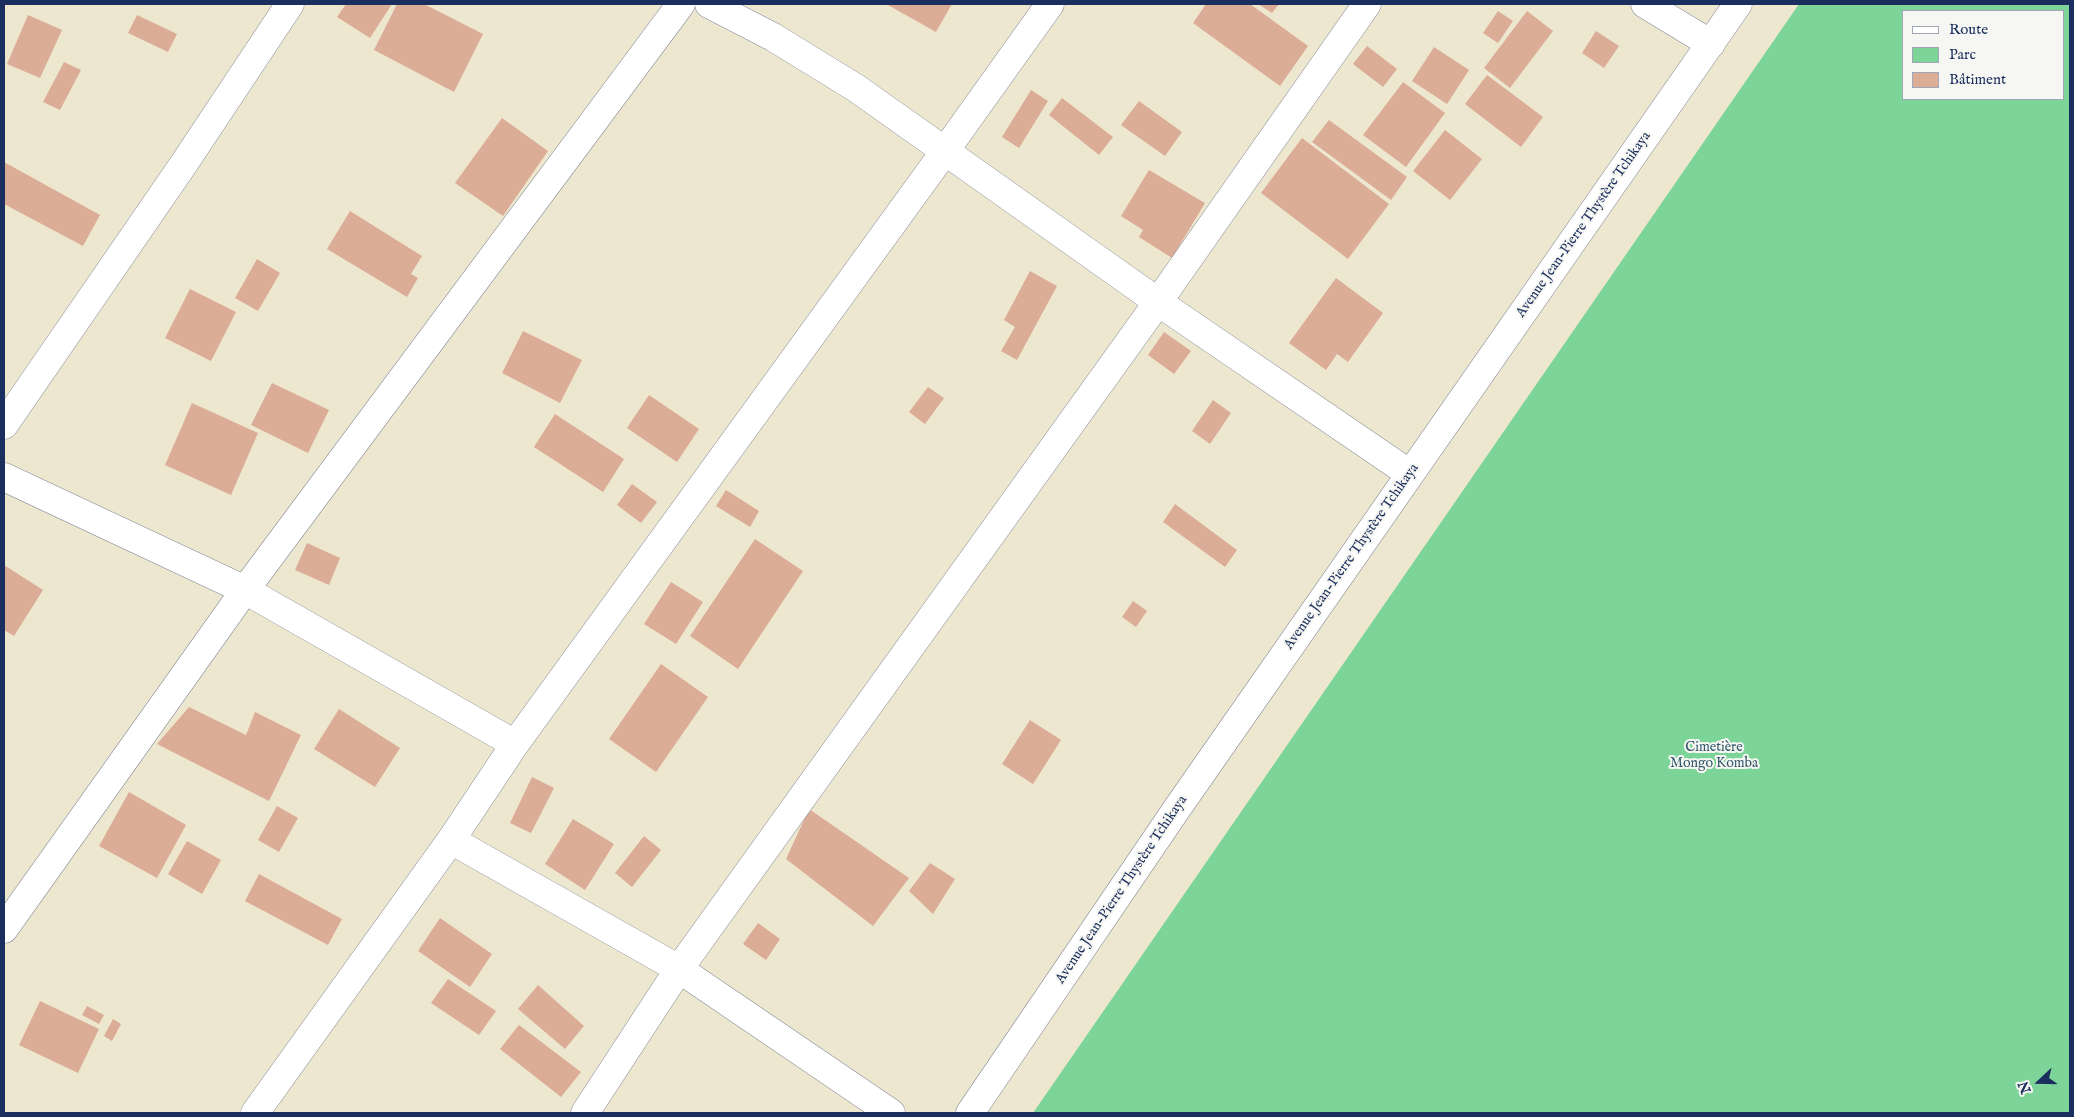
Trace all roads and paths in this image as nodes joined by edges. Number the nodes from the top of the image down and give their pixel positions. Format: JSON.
{"nodes":[{"id":1,"x":290,"y":4,"type":"edge"},
{"id":2,"x":681,"y":4,"type":"edge"},
{"id":3,"x":709,"y":4,"type":"edge"},
{"id":4,"x":1050,"y":4,"type":"edge"},
{"id":5,"x":1368,"y":4,"type":"edge"},
{"id":6,"x":1645,"y":4,"type":"edge"},
{"id":7,"x":1738,"y":4,"type":"edge"},
{"id":8,"x":1711,"y":44,"type":"junction"},
{"id":9,"x":945,"y":151,"type":"junction"},
{"id":10,"x":1158,"y":302,"type":"junction"},
{"id":11,"x":4,"y":425,"type":"edge"},
{"id":12,"x":1410,"y":474,"type":"junction"},
{"id":13,"x":4,"y":477,"type":"edge"},
{"id":14,"x":245,"y":590,"type":"junction"},
{"id":15,"x":515,"y":744,"type":"junction"},
{"id":16,"x":451,"y":840,"type":"junction"},
{"id":17,"x":4,"y":929,"type":"edge"},
{"id":18,"x":679,"y":969,"type":"junction"},
{"id":19,"x":254,"y":1113,"type":"edge"},
{"id":20,"x":585,"y":1113,"type":"edge"},
{"id":21,"x":892,"y":1113,"type":"edge"},
{"id":22,"x":970,"y":1113,"type":"edge"}],
"edges":[{"from":1,"to":11,"type":"street"},
{"from":2,"to":14,"type":"street"},
{"from":3,"to":9,"type":"street"},
{"from":4,"to":9,"type":"street"},
{"from":5,"to":10,"type":"street"},
{"from":6,"to":8,"type":"street"},
{"from":7,"to":8,"type":"street","name":"Avenue Jean-Pierre Thystère Tchikaya"},
{"from":8,"to":12,"type":"street","name":"Avenue Jean-Pierre Thystère Tchikaya"},
{"from":9,"to":10,"type":"street"},
{"from":9,"to":15,"type":"street"},
{"from":10,"to":12,"type":"street"},
{"from":10,"to":18,"type":"street"},
{"from":12,"to":22,"type":"street","name":"Avenue Jean-Pierre Thystère Tchikaya"},
{"from":13,"to":14,"type":"street"},
{"from":14,"to":15,"type":"street"},
{"from":14,"to":17,"type":"street"},
{"from":15,"to":16,"type":"street"},
{"from":16,"to":18,"type":"street"},
{"from":16,"to":19,"type":"street"},
{"from":18,"to":20,"type":"street"},
{"from":18,"to":21,"type":"street"}]}
